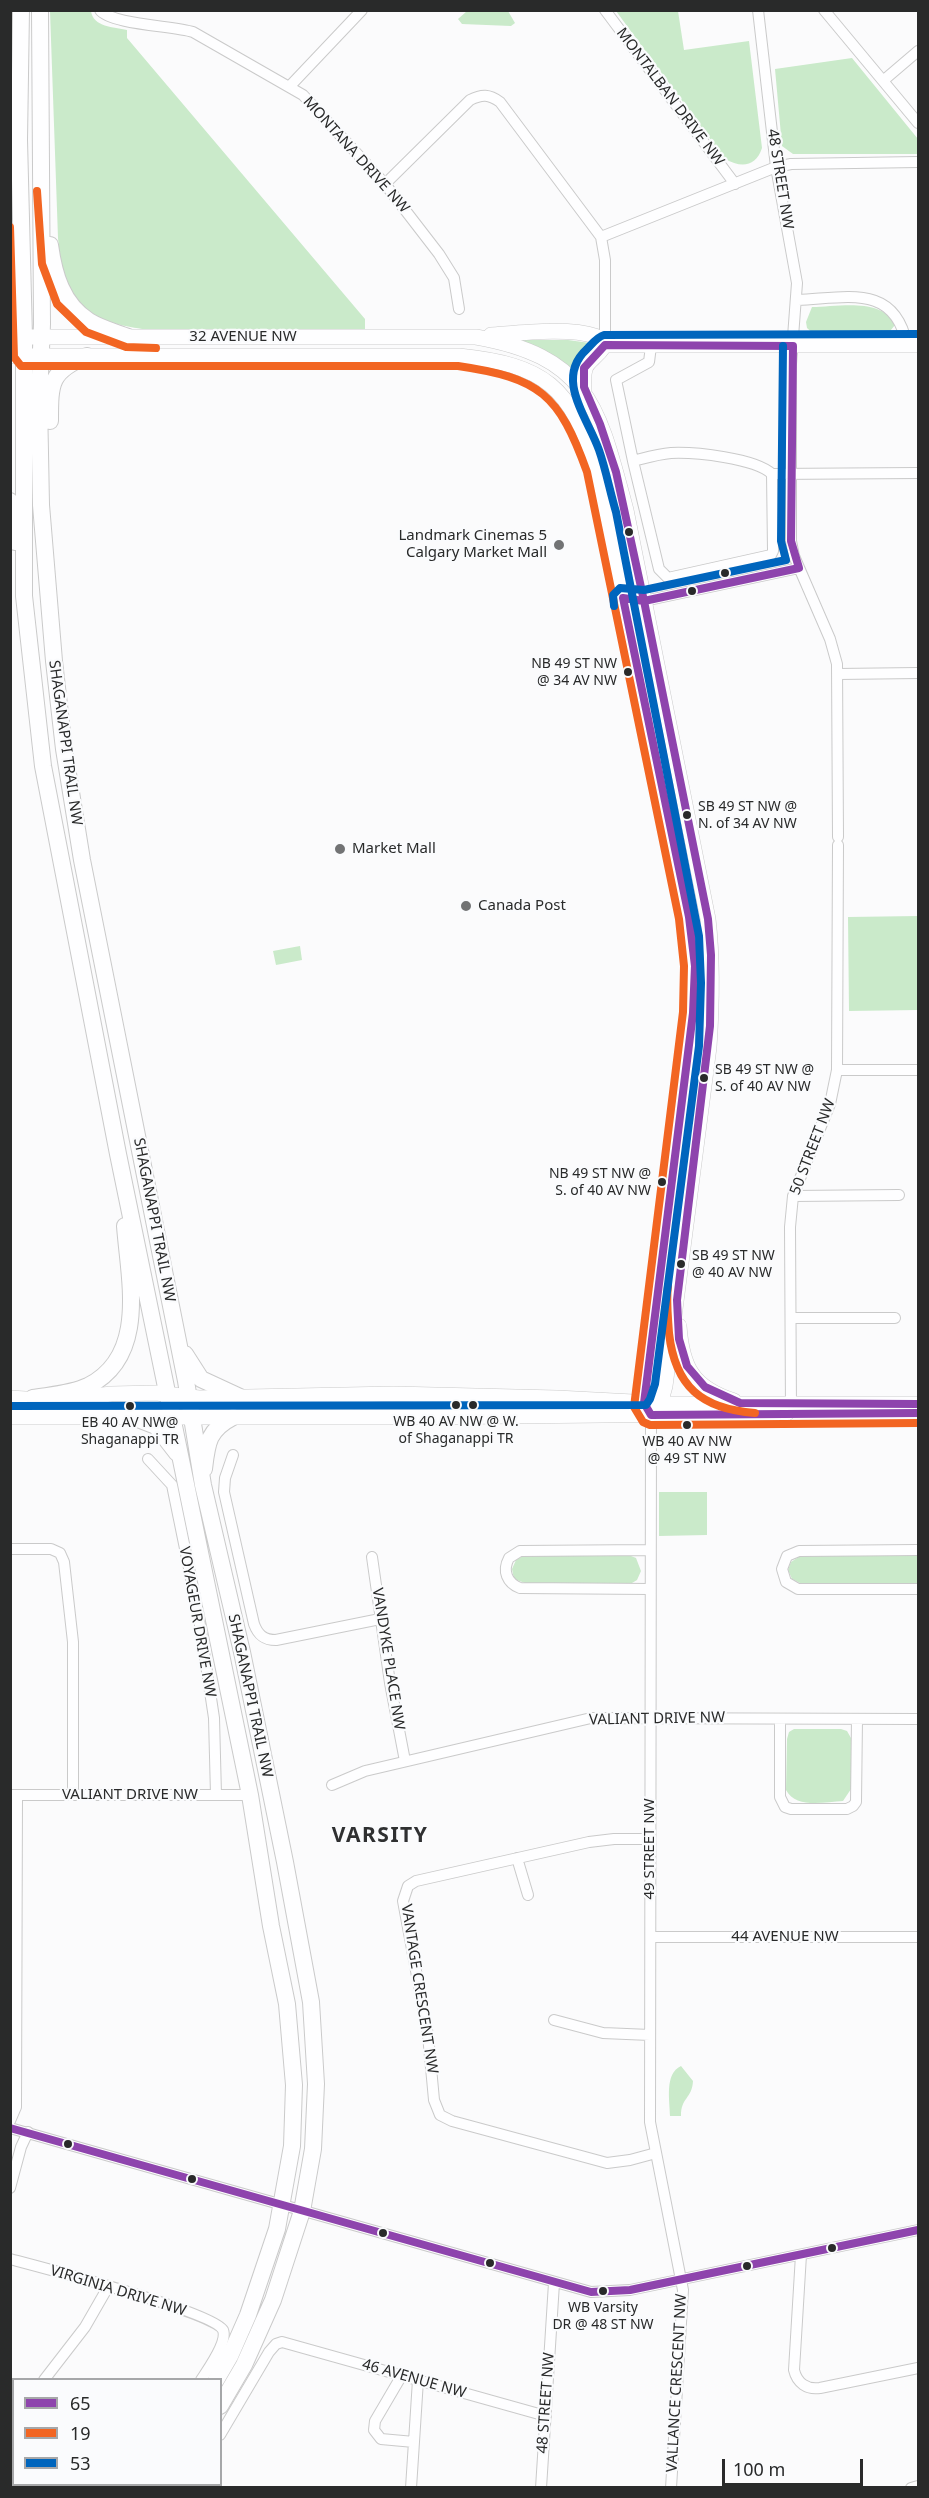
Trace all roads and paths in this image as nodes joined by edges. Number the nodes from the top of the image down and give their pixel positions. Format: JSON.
{"nodes":[{"id":1,"x":21,"y":10,"type":"edge"},
{"id":2,"x":40,"y":10,"type":"edge"},
{"id":3,"x":362,"y":10,"type":"edge"},
{"id":4,"x":605,"y":10,"type":"edge"},
{"id":5,"x":824,"y":10,"type":"edge"},
{"id":6,"x":758,"y":11,"type":"edge"},
{"id":7,"x":102,"y":13,"type":"edge"},
{"id":8,"x":918,"y":51,"type":"edge"},
{"id":9,"x":884,"y":80,"type":"junction"},
{"id":10,"x":290,"y":86,"type":"junction"},
{"id":11,"x":918,"y":123,"type":"edge"},
{"id":12,"x":19,"y":141,"type":"junction"},
{"id":13,"x":42,"y":158,"type":"junction"},
{"id":14,"x":918,"y":162,"type":"edge"},
{"id":15,"x":776,"y":167,"type":"junction"},
{"id":16,"x":385,"y":184,"type":"junction"},
{"id":17,"x":735,"y":184,"type":"junction"},
{"id":18,"x":10,"y":196,"type":"edge"},
{"id":19,"x":601,"y":237,"type":"junction"},
{"id":20,"x":798,"y":300,"type":"junction"},
{"id":21,"x":459,"y":309,"type":"dead end"},
{"id":22,"x":17,"y":337,"type":"edge"},
{"id":23,"x":41,"y":337,"type":"junction"},
{"id":24,"x":128,"y":337,"type":"junction"},
{"id":25,"x":476,"y":337,"type":"junction"},
{"id":26,"x":606,"y":345,"type":"junction"},
{"id":27,"x":913,"y":345,"type":"edge"},
{"id":28,"x":651,"y":346,"type":"junction"},
{"id":29,"x":793,"y":346,"type":"junction"},
{"id":30,"x":528,"y":350,"type":"joint"},
{"id":31,"x":25,"y":356,"type":"edge"},
{"id":32,"x":87,"y":356,"type":"junction"},
{"id":33,"x":522,"y":367,"type":"joint"},
{"id":34,"x":584,"y":390,"type":"junction"},
{"id":35,"x":633,"y":461,"type":"junction"},
{"id":36,"x":918,"y":473,"type":"edge"},
{"id":37,"x":772,"y":474,"type":"junction"},
{"id":38,"x":791,"y":474,"type":"junction"},
{"id":39,"x":10,"y":501,"type":"edge"},
{"id":40,"x":46,"y":561,"type":"junction"},
{"id":41,"x":799,"y":568,"type":"junction"},
{"id":42,"x":24,"y":596,"type":"junction"},
{"id":43,"x":644,"y":601,"type":"junction"},
{"id":44,"x":624,"y":604,"type":"junction"},
{"id":45,"x":918,"y":673,"type":"edge"},
{"id":46,"x":838,"y":674,"type":"junction"},
{"id":47,"x":837,"y":1070,"type":"junction"},
{"id":48,"x":918,"y":1070,"type":"edge"},
{"id":49,"x":118,"y":1154,"type":"junction"},
{"id":50,"x":899,"y":1195,"type":"dead end"},
{"id":51,"x":793,"y":1196,"type":"junction"},
{"id":52,"x":677,"y":1295,"type":"junction"},
{"id":53,"x":790,"y":1318,"type":"junction"},
{"id":54,"x":895,"y":1318,"type":"dead end"},
{"id":55,"x":179,"y":1345,"type":"junction"},
{"id":56,"x":170,"y":1395,"type":"junction"},
{"id":57,"x":188,"y":1397,"type":"junction"},
{"id":58,"x":10,"y":1398,"type":"edge"},
{"id":59,"x":33,"y":1398,"type":"junction"},
{"id":60,"x":242,"y":1398,"type":"junction"},
{"id":61,"x":740,"y":1403,"type":"junction"},
{"id":62,"x":918,"y":1404,"type":"edge"},
{"id":63,"x":652,"y":1407,"type":"junction"},
{"id":64,"x":791,"y":1408,"type":"junction"},
{"id":65,"x":918,"y":1413,"type":"edge"},
{"id":66,"x":10,"y":1417,"type":"edge"},
{"id":67,"x":133,"y":1417,"type":"junction"},
{"id":68,"x":173,"y":1417,"type":"junction"},
{"id":69,"x":191,"y":1417,"type":"junction"},
{"id":70,"x":233,"y":1417,"type":"junction"},
{"id":71,"x":233,"y":1455,"type":"dead end"},
{"id":72,"x":148,"y":1459,"type":"dead end"},
{"id":73,"x":182,"y":1461,"type":"junction"},
{"id":74,"x":203,"y":1485,"type":"junction"},
{"id":75,"x":10,"y":1549,"type":"edge"},
{"id":76,"x":651,"y":1550,"type":"junction"},
{"id":77,"x":918,"y":1550,"type":"edge"},
{"id":78,"x":372,"y":1557,"type":"dead end"},
{"id":79,"x":650,"y":1589,"type":"junction"},
{"id":80,"x":918,"y":1589,"type":"edge"},
{"id":81,"x":380,"y":1619,"type":"junction"},
{"id":82,"x":650,"y":1718,"type":"junction"},
{"id":83,"x":780,"y":1719,"type":"junction"},
{"id":84,"x":857,"y":1719,"type":"junction"},
{"id":85,"x":918,"y":1719,"type":"edge"},
{"id":86,"x":405,"y":1761,"type":"junction"},
{"id":87,"x":332,"y":1785,"type":"dead end"},
{"id":88,"x":14,"y":1795,"type":"edge"},
{"id":89,"x":73,"y":1795,"type":"junction"},
{"id":90,"x":216,"y":1795,"type":"junction"},
{"id":91,"x":250,"y":1795,"type":"junction"},
{"id":92,"x":650,"y":1839,"type":"junction"},
{"id":93,"x":517,"y":1858,"type":"junction"},
{"id":94,"x":528,"y":1895,"type":"dead end"},
{"id":95,"x":651,"y":1937,"type":"junction"},
{"id":96,"x":918,"y":1937,"type":"edge"},
{"id":97,"x":306,"y":1976,"type":"junction"},
{"id":98,"x":554,"y":2020,"type":"dead end"},
{"id":99,"x":650,"y":2035,"type":"junction"},
{"id":100,"x":10,"y":2121,"type":"edge"},
{"id":101,"x":10,"y":2128,"type":"edge"},
{"id":102,"x":28,"y":2132,"type":"junction"},
{"id":103,"x":656,"y":2153,"type":"junction"},
{"id":104,"x":10,"y":2188,"type":"edge"},
{"id":105,"x":282,"y":2205,"type":"junction"},
{"id":106,"x":302,"y":2211,"type":"junction"},
{"id":107,"x":918,"y":2230,"type":"edge"},
{"id":108,"x":801,"y":2255,"type":"junction"},
{"id":109,"x":10,"y":2259,"type":"edge"},
{"id":110,"x":681,"y":2279,"type":"junction"},
{"id":111,"x":554,"y":2283,"type":"junction"},
{"id":112,"x":108,"y":2287,"type":"junction"},
{"id":113,"x":918,"y":2368,"type":"edge"},
{"id":114,"x":402,"y":2375,"type":"junction"},
{"id":115,"x":45,"y":2378,"type":"edge"},
{"id":116,"x":202,"y":2378,"type":"edge"},
{"id":117,"x":216,"y":2378,"type":"edge"},
{"id":118,"x":418,"y":2380,"type":"junction"},
{"id":119,"x":222,"y":2403,"type":"edge"},
{"id":120,"x":546,"y":2416,"type":"junction"},
{"id":121,"x":222,"y":2432,"type":"edge"},
{"id":122,"x":414,"y":2442,"type":"junction"},
{"id":123,"x":918,"y":2486,"type":"edge"},
{"id":124,"x":411,"y":2487,"type":"edge"},
{"id":125,"x":541,"y":2487,"type":"edge"},
{"id":126,"x":670,"y":2487,"type":"edge"},
{"id":127,"x":911,"y":2487,"type":"edge"}],
"edges":[{"from":1,"to":12,"type":"main road","name":"SHAGANAPPI TRAIL NW"},
{"from":2,"to":13,"type":"main road","name":"SHAGANAPPI TRAIL NW"},
{"from":3,"to":10,"type":"street"},
{"from":4,"to":17,"type":"street","name":"MONTALBAN DRIVE NW"},
{"from":5,"to":9,"type":"street"},
{"from":6,"to":15,"type":"street","name":"48 STREET NW"},
{"from":7,"to":10,"type":"street","name":"MONTANA DRIVE NW"},
{"from":8,"to":9,"type":"street"},
{"from":9,"to":11,"type":"street"},
{"from":10,"to":16,"type":"street","name":"MONTANA DRIVE NW"},
{"from":12,"to":18,"type":"main road"},
{"from":12,"to":22,"type":"main road","name":"SHAGANAPPI TRAIL NW"},
{"from":13,"to":23,"type":"main road","name":"SHAGANAPPI TRAIL NW"},
{"from":13,"to":24,"type":"main road"},
{"from":14,"to":15,"type":"street"},
{"from":15,"to":17,"type":"street"},
{"from":15,"to":20,"type":"street","name":"48 STREET NW"},
{"from":16,"to":19,"type":"street"},
{"from":16,"to":21,"type":"street","name":"MONTANA DRIVE NW"},
{"from":17,"to":19,"type":"street"},
{"from":19,"to":26,"type":"street"},
{"from":20,"to":27,"type":"street"},
{"from":20,"to":29,"type":"street","name":"48 STREET NW"},
{"from":22,"to":23,"type":"street","name":"32 AVENUE NW"},
{"from":22,"to":31,"type":"main road","name":"SHAGANAPPI TRAIL NW"},
{"from":23,"to":24,"type":"street","name":"32 AVENUE NW"},
{"from":23,"to":31,"type":"main road","name":"SHAGANAPPI TRAIL NW"},
{"from":24,"to":25,"type":"street","name":"32 AVENUE NW"},
{"from":25,"to":26,"type":"street","name":"32 AVENUE NW"},
{"from":25,"to":30,"type":"street","name":"32 AVENUE NW"},
{"from":26,"to":28,"type":"street","name":"32 AVENUE NW"},
{"from":26,"to":34,"type":"street"},
{"from":27,"to":29,"type":"street","name":"32 AVENUE NW"},
{"from":28,"to":29,"type":"street","name":"32 AVENUE NW"},
{"from":28,"to":35,"type":"street"},
{"from":29,"to":38,"type":"street","name":"50 STREET NW"},
{"from":30,"to":34,"type":"street","name":"49 STREET NW"},
{"from":31,"to":32,"type":"street","name":"32 AVENUE NW"},
{"from":31,"to":40,"type":"main road","name":"SHAGANAPPI TRAIL NW"},
{"from":31,"to":42,"type":"main road","name":"SHAGANAPPI TRAIL NW"},
{"from":32,"to":33,"type":"street","name":"32 AVENUE NW"},
{"from":32,"to":40,"type":"main road"},
{"from":33,"to":44,"type":"street","name":"49 STREET NW"},
{"from":34,"to":43,"type":"street","name":"49 STREET NW"},
{"from":35,"to":37,"type":"street"},
{"from":35,"to":37,"type":"street"},
{"from":36,"to":38,"type":"street"},
{"from":37,"to":38,"type":"street"},
{"from":38,"to":41,"type":"street","name":"50 STREET NW"},
{"from":39,"to":42,"type":"main road"},
{"from":40,"to":55,"type":"main road","name":"SHAGANAPPI TRAIL NW"},
{"from":41,"to":43,"type":"street"},
{"from":41,"to":46,"type":"street","name":"50 STREET NW"},
{"from":42,"to":49,"type":"main road","name":"SHAGANAPPI TRAIL NW"},
{"from":43,"to":44,"type":"street"},
{"from":43,"to":52,"type":"street","name":"49 STREET NW"},
{"from":44,"to":63,"type":"street","name":"49 STREET NW"},
{"from":45,"to":46,"type":"street"},
{"from":46,"to":47,"type":"street","name":"50 STREET NW"},
{"from":47,"to":48,"type":"street"},
{"from":47,"to":51,"type":"street","name":"50 STREET NW"},
{"from":49,"to":56,"type":"main road","name":"SHAGANAPPI TRAIL NW"},
{"from":49,"to":59,"type":"main road"},
{"from":50,"to":51,"type":"street"},
{"from":51,"to":53,"type":"street","name":"50 STREET NW"},
{"from":52,"to":61,"type":"street"},
{"from":52,"to":63,"type":"street","name":"49 STREET NW"},
{"from":53,"to":54,"type":"street"},
{"from":53,"to":64,"type":"street","name":"50 STREET NW"},
{"from":55,"to":57,"type":"main road","name":"SHAGANAPPI TRAIL NW"},
{"from":55,"to":60,"type":"main road"},
{"from":56,"to":57,"type":"street"},
{"from":56,"to":59,"type":"street"},
{"from":56,"to":68,"type":"main road","name":"SHAGANAPPI TRAIL NW"},
{"from":57,"to":60,"type":"street"},
{"from":57,"to":69,"type":"main road","name":"SHAGANAPPI TRAIL NW"},
{"from":58,"to":59,"type":"street"},
{"from":60,"to":63,"type":"street"},
{"from":61,"to":63,"type":"street"},
{"from":61,"to":64,"type":"street"},
{"from":62,"to":64,"type":"street"},
{"from":63,"to":64,"type":"street"},
{"from":63,"to":70,"type":"street"},
{"from":63,"to":76,"type":"street","name":"49 STREET NW"},
{"from":64,"to":65,"type":"street"},
{"from":66,"to":67,"type":"street"},
{"from":67,"to":68,"type":"street"},
{"from":67,"to":73,"type":"main road"},
{"from":68,"to":69,"type":"street"},
{"from":68,"to":73,"type":"main road","name":"SHAGANAPPI TRAIL NW"},
{"from":69,"to":70,"type":"street"},
{"from":69,"to":74,"type":"main road","name":"SHAGANAPPI TRAIL NW"},
{"from":70,"to":74,"type":"main road"},
{"from":71,"to":81,"type":"street"},
{"from":72,"to":90,"type":"street","name":"VOYAGEUR DRIVE NW"},
{"from":73,"to":91,"type":"main road","name":"SHAGANAPPI TRAIL NW"},
{"from":74,"to":97,"type":"main road","name":"SHAGANAPPI TRAIL NW"},
{"from":75,"to":89,"type":"street"},
{"from":76,"to":79,"type":"street","name":"49 STREET NW"},
{"from":76,"to":79,"type":"street"},
{"from":77,"to":80,"type":"street"},
{"from":78,"to":81,"type":"street","name":"VANDYKE PLACE NW"},
{"from":79,"to":82,"type":"street","name":"49 STREET NW"},
{"from":81,"to":86,"type":"street","name":"VANDYKE PLACE NW"},
{"from":82,"to":83,"type":"street","name":"VALIANT DRIVE NW"},
{"from":82,"to":86,"type":"street","name":"VALIANT DRIVE NW"},
{"from":82,"to":92,"type":"street","name":"49 STREET NW"},
{"from":83,"to":84,"type":"street","name":"VALIANT DRIVE NW"},
{"from":83,"to":84,"type":"street"},
{"from":84,"to":85,"type":"street","name":"VALIANT DRIVE NW"},
{"from":86,"to":87,"type":"street","name":"VALIANT DRIVE NW"},
{"from":88,"to":89,"type":"street","name":"VALIANT DRIVE NW"},
{"from":88,"to":100,"type":"street"},
{"from":89,"to":90,"type":"street","name":"VALIANT DRIVE NW"},
{"from":90,"to":91,"type":"street","name":"VALIANT DRIVE NW"},
{"from":91,"to":97,"type":"main road"},
{"from":91,"to":105,"type":"main road","name":"SHAGANAPPI TRAIL NW"},
{"from":92,"to":93,"type":"street","name":"VANTAGE CRESCENT NW"},
{"from":92,"to":95,"type":"street","name":"49 STREET NW"},
{"from":93,"to":94,"type":"street"},
{"from":93,"to":103,"type":"street","name":"VANTAGE CRESCENT NW"},
{"from":95,"to":96,"type":"street","name":"44 AVENUE NW"},
{"from":95,"to":99,"type":"street","name":"49 STREET NW"},
{"from":97,"to":106,"type":"main road","name":"SHAGANAPPI TRAIL NW"},
{"from":98,"to":99,"type":"street"},
{"from":99,"to":103,"type":"street","name":"49 STREET NW"},
{"from":101,"to":102,"type":"street"},
{"from":102,"to":104,"type":"street"},
{"from":102,"to":105,"type":"street"},
{"from":103,"to":110,"type":"street","name":"49 STREET NW"},
{"from":105,"to":106,"type":"street"},
{"from":105,"to":117,"type":"main road","name":"SHAGANAPPI TRAIL NW"},
{"from":106,"to":111,"type":"street"},
{"from":106,"to":119,"type":"main road","name":"SHAGANAPPI TRAIL NW"},
{"from":107,"to":108,"type":"street"},
{"from":108,"to":110,"type":"street"},
{"from":108,"to":113,"type":"street"},
{"from":109,"to":112,"type":"street","name":"VIRGINIA DRIVE NW"},
{"from":110,"to":111,"type":"street"},
{"from":110,"to":126,"type":"street","name":"VALLANCE CRESCENT NW"},
{"from":111,"to":120,"type":"street","name":"48 STREET NW"},
{"from":112,"to":115,"type":"street"},
{"from":112,"to":116,"type":"street","name":"VIRGINIA DRIVE NW"},
{"from":114,"to":118,"type":"street","name":"46 AVENUE NW"},
{"from":114,"to":121,"type":"street","name":"46 AVENUE NW"},
{"from":114,"to":122,"type":"street"},
{"from":118,"to":120,"type":"street","name":"46 AVENUE NW"},
{"from":118,"to":122,"type":"street"},
{"from":120,"to":125,"type":"street","name":"48 STREET NW"},
{"from":122,"to":124,"type":"street"},
{"from":123,"to":127,"type":"street"}]}
